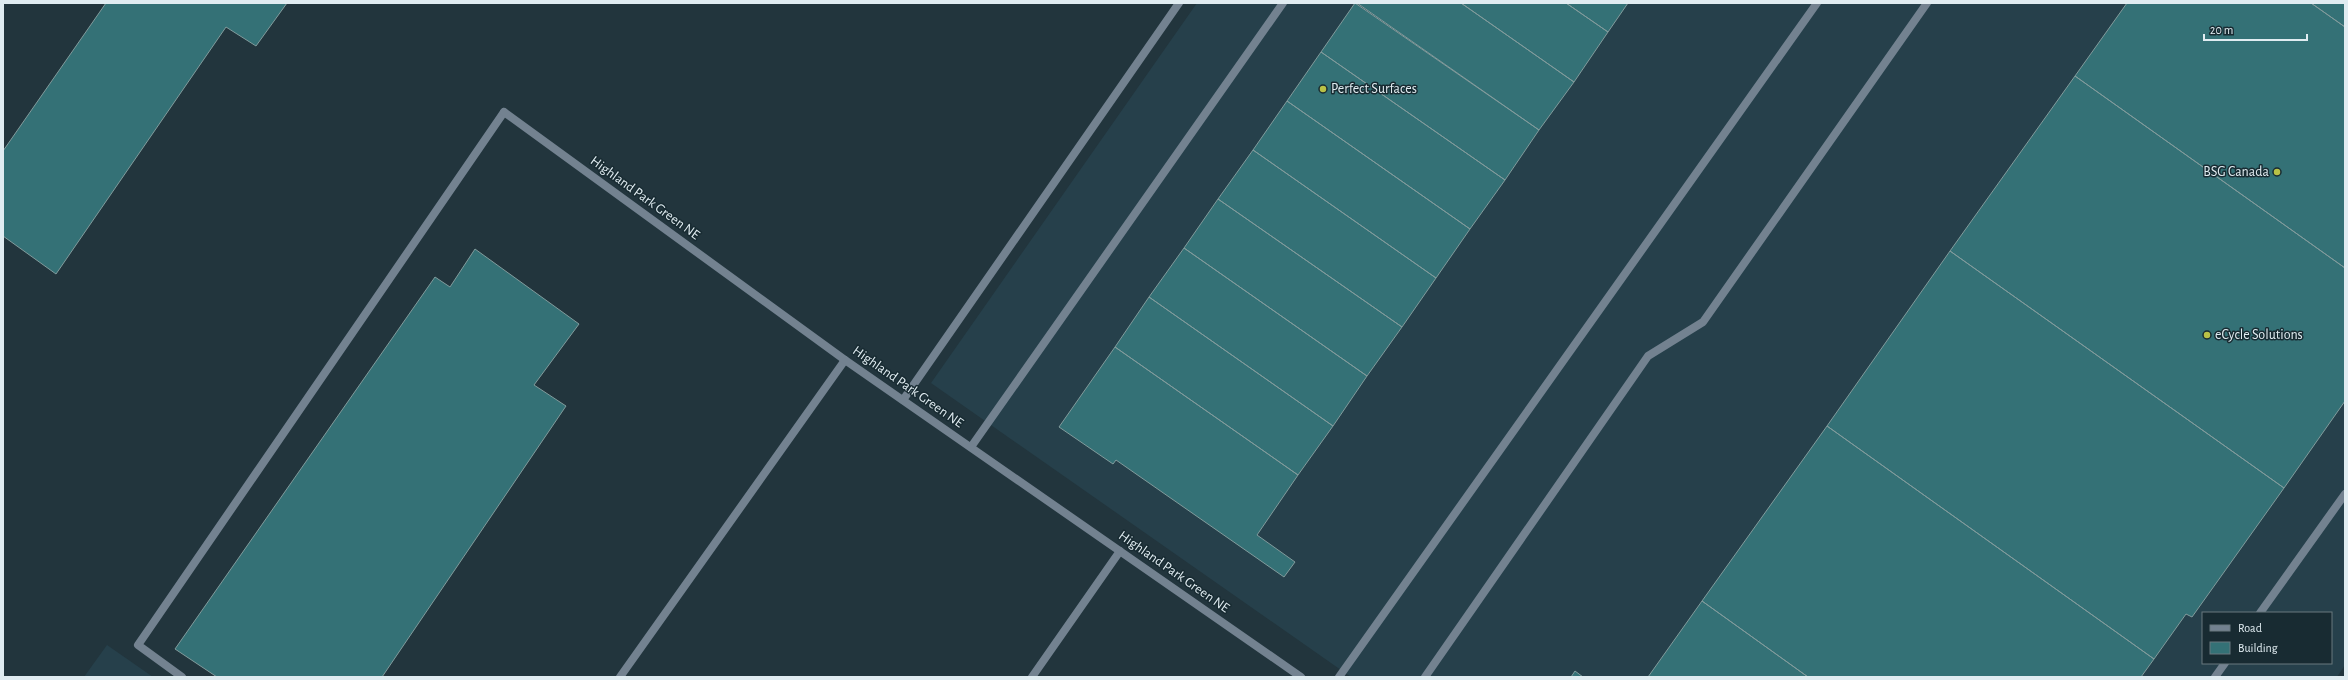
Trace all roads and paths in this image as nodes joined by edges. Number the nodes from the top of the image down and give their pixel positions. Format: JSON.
{"nodes":[{"id":1,"x":1179,"y":3,"type":"edge"},
{"id":2,"x":1283,"y":3,"type":"edge"},
{"id":3,"x":1817,"y":3,"type":"edge"},
{"id":4,"x":1927,"y":3,"type":"edge"},
{"id":5,"x":845,"y":360,"type":"junction"},
{"id":6,"x":903,"y":400,"type":"junction"},
{"id":7,"x":971,"y":447,"type":"junction"},
{"id":8,"x":2345,"y":494,"type":"edge"},
{"id":9,"x":1120,"y":550,"type":"junction"},
{"id":10,"x":2261,"y":612,"type":"edge"},
{"id":11,"x":2224,"y":664,"type":"edge"},
{"id":12,"x":182,"y":677,"type":"edge"},
{"id":13,"x":620,"y":677,"type":"edge"},
{"id":14,"x":1032,"y":677,"type":"edge"},
{"id":15,"x":1302,"y":677,"type":"edge"},
{"id":16,"x":1339,"y":677,"type":"edge"},
{"id":17,"x":1425,"y":677,"type":"edge"},
{"id":18,"x":2215,"y":677,"type":"edge"}],
"edges":[{"from":1,"to":6,"type":"street"},
{"from":2,"to":7,"type":"street"},
{"from":3,"to":16,"type":"street"},
{"from":4,"to":17,"type":"street"},
{"from":5,"to":6,"type":"street","name":"Highland Park Green NE"},
{"from":5,"to":12,"type":"street","name":"Highland Park Green NE"},
{"from":5,"to":13,"type":"street"},
{"from":6,"to":7,"type":"street","name":"Highland Park Green NE"},
{"from":7,"to":9,"type":"street","name":"Highland Park Green NE"},
{"from":8,"to":10,"type":"street"},
{"from":9,"to":14,"type":"street"},
{"from":9,"to":15,"type":"street","name":"Highland Park Green NE"},
{"from":11,"to":18,"type":"street"}]}
